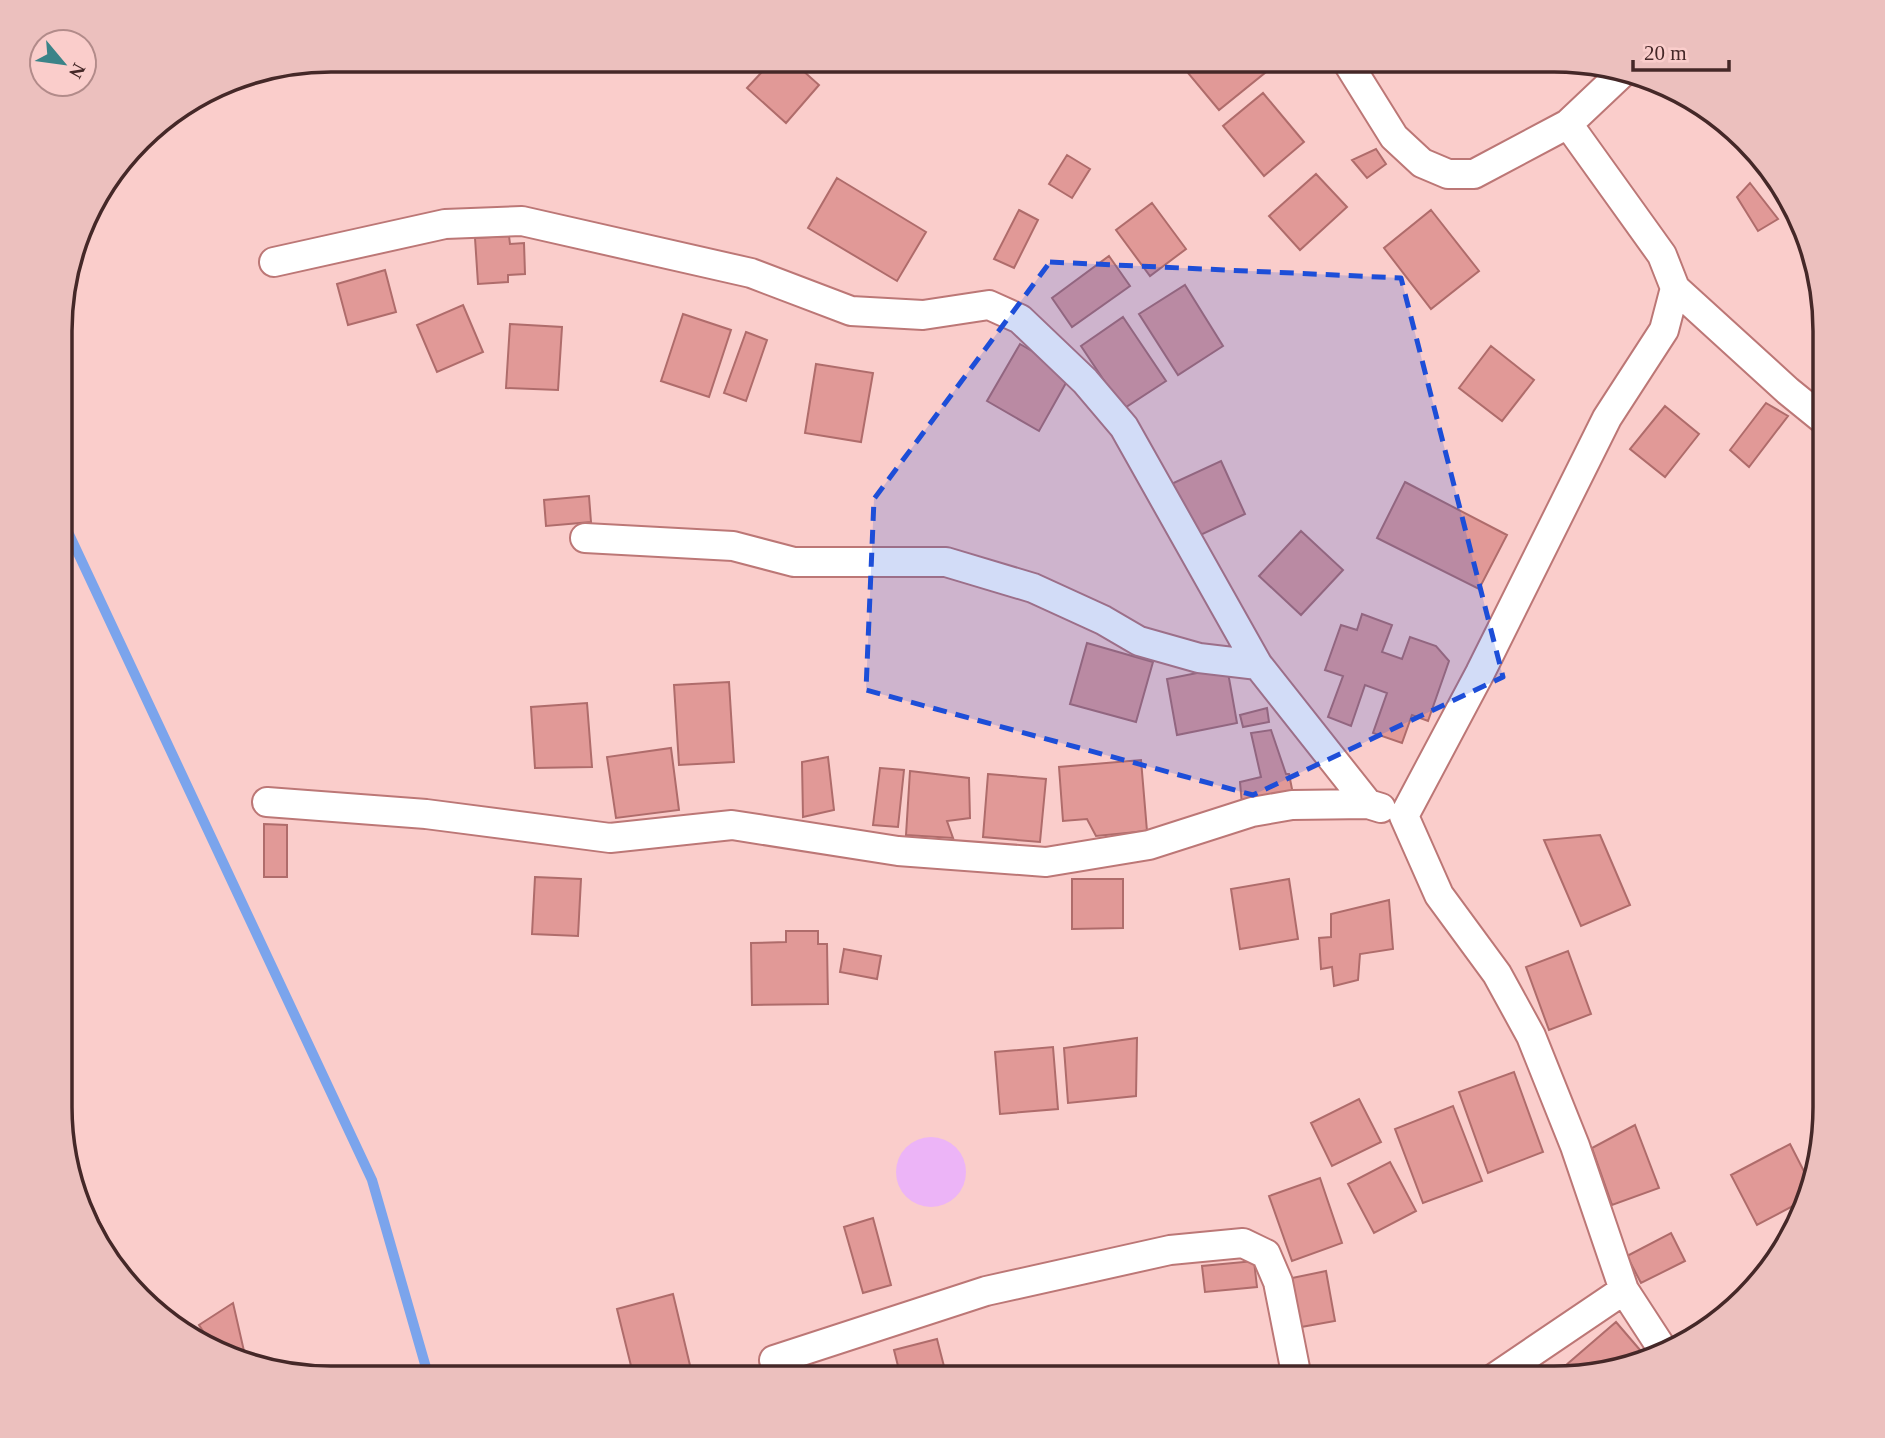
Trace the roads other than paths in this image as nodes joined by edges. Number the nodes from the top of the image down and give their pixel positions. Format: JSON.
{"nodes":[{"id":1,"x":1353,"y":72,"type":"edge"},
{"id":2,"x":1615,"y":80,"type":"edge"},
{"id":3,"x":1568,"y":124,"type":"junction"},
{"id":4,"x":274,"y":262,"type":"dead end"},
{"id":5,"x":1675,"y":288,"type":"junction"},
{"id":6,"x":1813,"y":411,"type":"edge"},
{"id":7,"x":585,"y":538,"type":"dead end"},
{"id":8,"x":1258,"y":664,"type":"junction"},
{"id":9,"x":267,"y":802,"type":"dead end"},
{"id":10,"x":1368,"y":804,"type":"junction"},
{"id":11,"x":1404,"y":816,"type":"junction"},
{"id":12,"x":1624,"y":1290,"type":"junction"},
{"id":13,"x":1659,"y":1344,"type":"edge"},
{"id":14,"x":774,"y":1360,"type":"dead end"},
{"id":15,"x":1295,"y":1366,"type":"edge"},
{"id":16,"x":1511,"y":1366,"type":"edge"}],
"edges":[{"from":1,"to":3,"type":"street"},
{"from":2,"to":3,"type":"street"},
{"from":3,"to":5,"type":"street"},
{"from":4,"to":8,"type":"street"},
{"from":5,"to":6,"type":"street"},
{"from":5,"to":11,"type":"street"},
{"from":7,"to":8,"type":"street"},
{"from":8,"to":10,"type":"street"},
{"from":9,"to":10,"type":"street"},
{"from":10,"to":11,"type":"street"},
{"from":11,"to":12,"type":"street"},
{"from":12,"to":13,"type":"street"},
{"from":12,"to":16,"type":"street"},
{"from":14,"to":15,"type":"street"}]}
